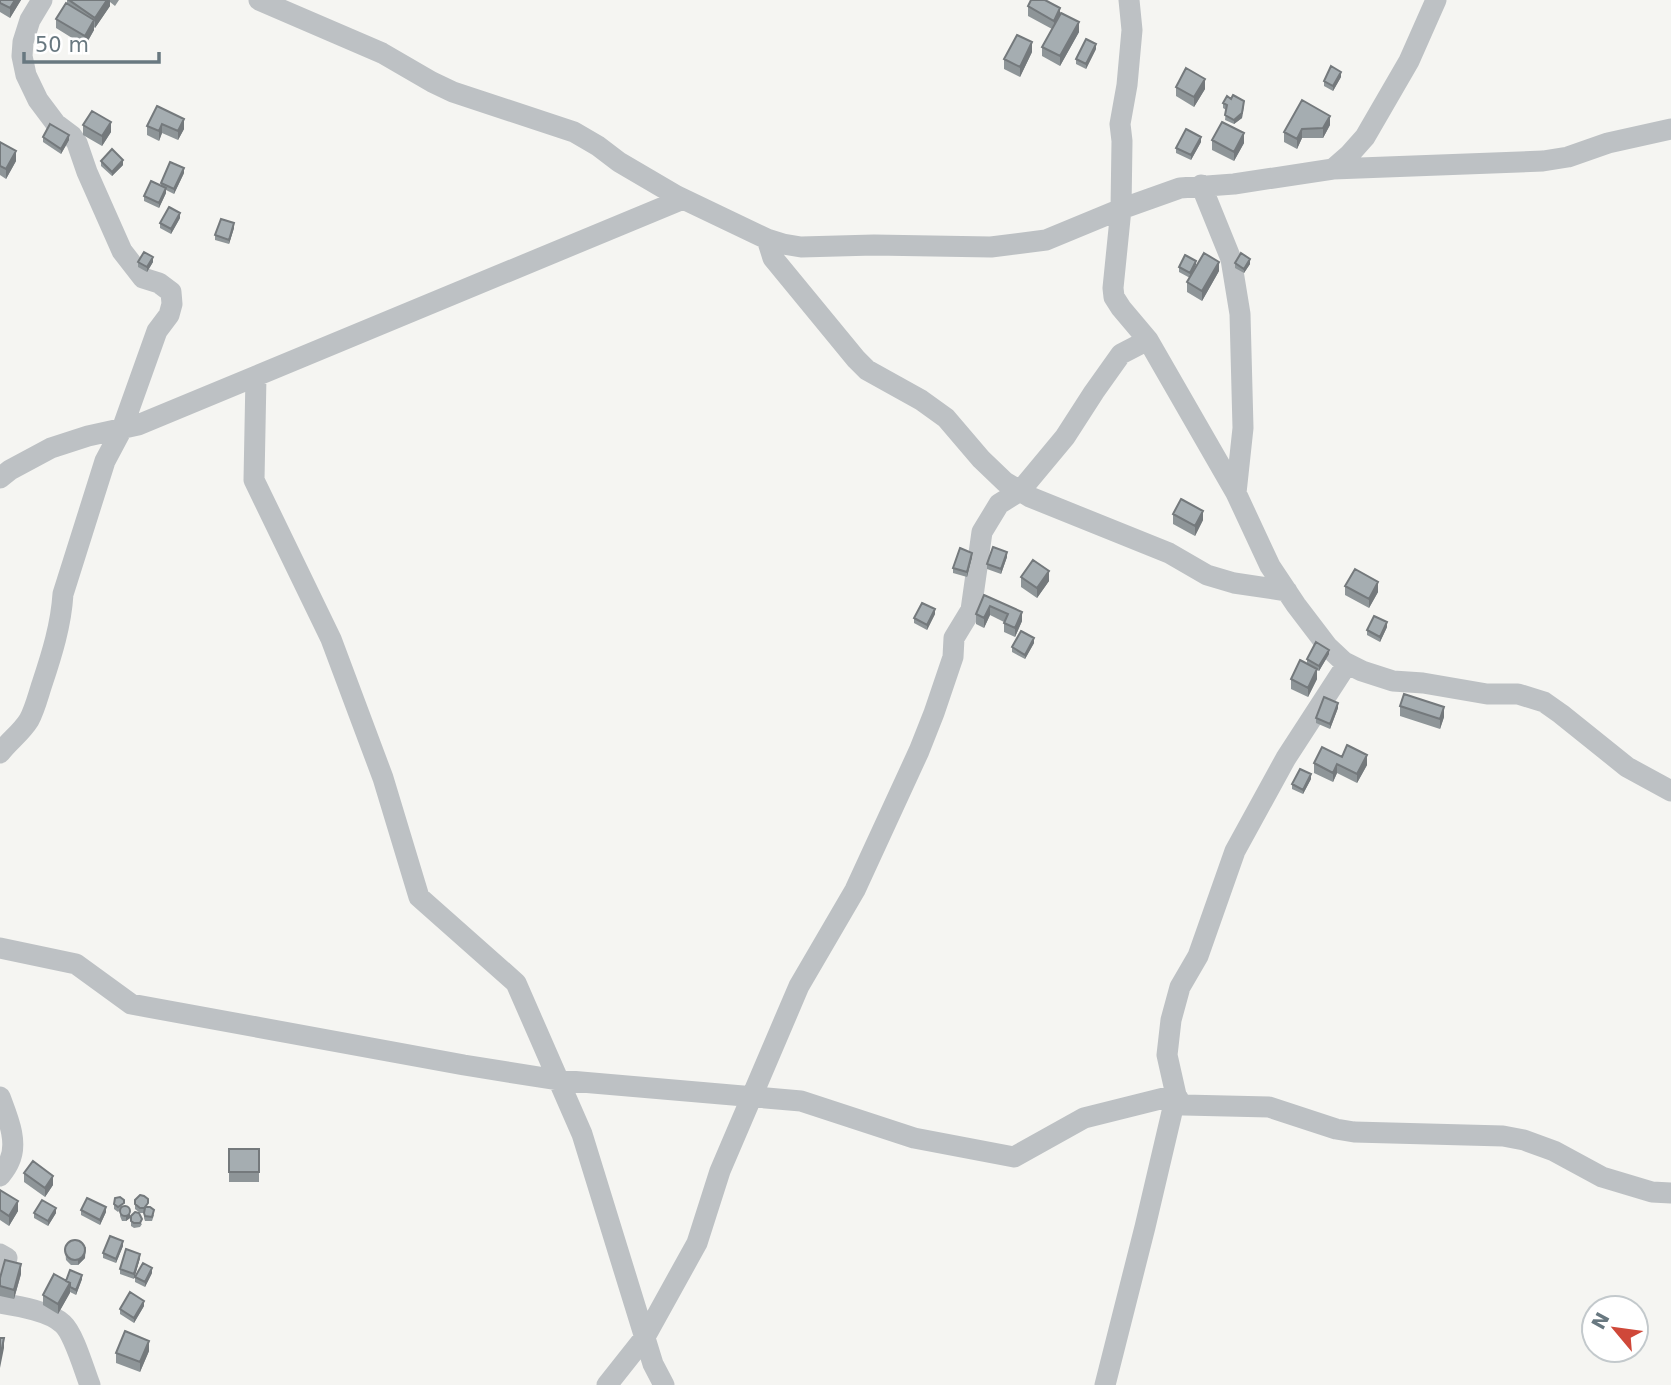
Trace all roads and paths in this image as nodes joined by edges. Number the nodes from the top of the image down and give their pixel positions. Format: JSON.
{"nodes":[{"id":1,"x":42,"y":0,"type":"edge"},
{"id":2,"x":259,"y":0,"type":"edge"},
{"id":3,"x":1129,"y":0,"type":"edge"},
{"id":4,"x":1436,"y":0,"type":"edge"},
{"id":5,"x":1671,"y":129,"type":"edge"},
{"id":6,"x":1333,"y":169,"type":"junction"},
{"id":7,"x":1201,"y":185,"type":"junction"},
{"id":8,"x":683,"y":200,"type":"junction"},
{"id":9,"x":1121,"y":209,"type":"junction"},
{"id":10,"x":766,"y":239,"type":"junction"},
{"id":11,"x":1148,"y":341,"type":"junction"},
{"id":12,"x":256,"y":376,"type":"junction"},
{"id":13,"x":122,"y":429,"type":"junction"},
{"id":14,"x":0,"y":478,"type":"edge"},
{"id":15,"x":1020,"y":491,"type":"junction"},
{"id":16,"x":1236,"y":493,"type":"junction"},
{"id":17,"x":1287,"y":591,"type":"junction"},
{"id":18,"x":1347,"y":664,"type":"junction"},
{"id":19,"x":0,"y":753,"type":"edge"},
{"id":20,"x":1671,"y":791,"type":"edge"},
{"id":21,"x":0,"y":948,"type":"edge"},
{"id":22,"x":558,"y":1080,"type":"junction"},
{"id":23,"x":1176,"y":1095,"type":"junction"},
{"id":24,"x":0,"y":1097,"type":"edge"},
{"id":25,"x":753,"y":1097,"type":"junction"},
{"id":26,"x":0,"y":1176,"type":"edge"},
{"id":27,"x":1671,"y":1193,"type":"edge"},
{"id":28,"x":0,"y":1254,"type":"edge"},
{"id":29,"x":0,"y":1264,"type":"edge"},
{"id":30,"x":0,"y":1303,"type":"edge"},
{"id":31,"x":645,"y":1337,"type":"junction"},
{"id":32,"x":90,"y":1385,"type":"edge"},
{"id":33,"x":607,"y":1385,"type":"edge"},
{"id":34,"x":664,"y":1385,"type":"edge"},
{"id":35,"x":1105,"y":1385,"type":"edge"}],
"edges":[{"from":1,"to":13,"type":"street"},
{"from":2,"to":8,"type":"street"},
{"from":3,"to":9,"type":"street"},
{"from":4,"to":6,"type":"street"},
{"from":5,"to":6,"type":"street"},
{"from":6,"to":7,"type":"street"},
{"from":7,"to":9,"type":"street"},
{"from":7,"to":16,"type":"street"},
{"from":8,"to":10,"type":"street"},
{"from":8,"to":12,"type":"street"},
{"from":9,"to":10,"type":"street"},
{"from":9,"to":11,"type":"street"},
{"from":10,"to":15,"type":"street"},
{"from":11,"to":15,"type":"street"},
{"from":11,"to":16,"type":"street"},
{"from":12,"to":13,"type":"street"},
{"from":12,"to":22,"type":"street"},
{"from":13,"to":14,"type":"street"},
{"from":13,"to":19,"type":"street"},
{"from":15,"to":17,"type":"street"},
{"from":15,"to":25,"type":"street"},
{"from":16,"to":17,"type":"street"},
{"from":17,"to":18,"type":"street"},
{"from":18,"to":20,"type":"street"},
{"from":18,"to":23,"type":"street"},
{"from":21,"to":22,"type":"street"},
{"from":22,"to":25,"type":"street"},
{"from":22,"to":31,"type":"street"},
{"from":23,"to":25,"type":"street"},
{"from":23,"to":27,"type":"street"},
{"from":23,"to":35,"type":"street"},
{"from":24,"to":26,"type":"street"},
{"from":25,"to":31,"type":"street"},
{"from":28,"to":29,"type":"street"},
{"from":30,"to":32,"type":"street"},
{"from":31,"to":33,"type":"street"},
{"from":31,"to":34,"type":"street"}]}
